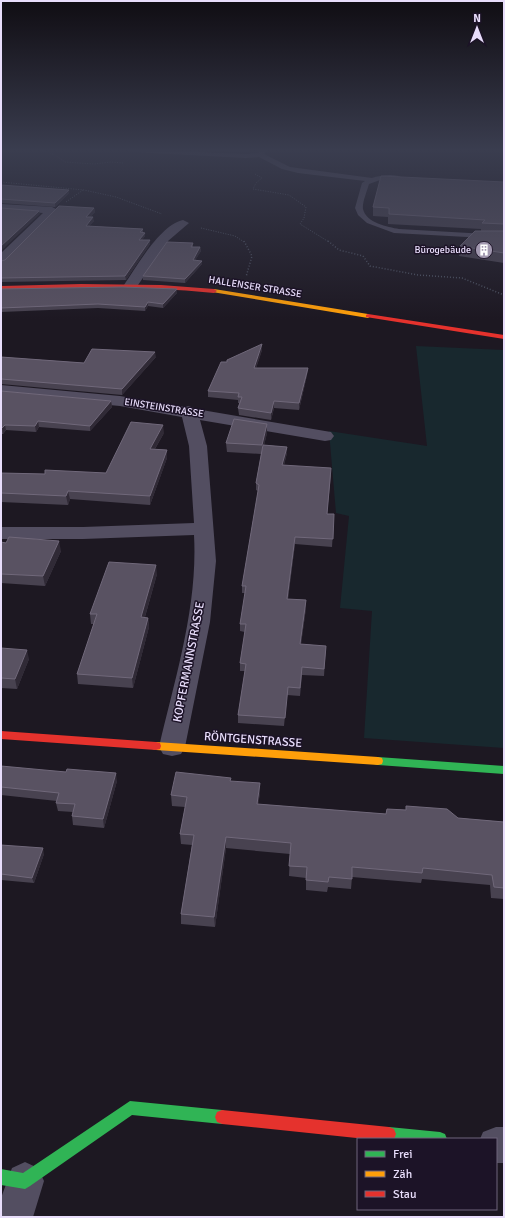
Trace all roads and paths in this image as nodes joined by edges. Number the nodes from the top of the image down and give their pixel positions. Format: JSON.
{"nodes":[{"id":1,"x":143,"y":206,"type":"edge"},
{"id":2,"x":304,"y":206,"type":"edge"},
{"id":3,"x":360,"y":206,"type":"edge"},
{"id":4,"x":1,"y":207,"type":"edge"},
{"id":5,"x":183,"y":223,"type":"junction"},
{"id":6,"x":504,"y":237,"type":"edge"},
{"id":7,"x":1,"y":260,"type":"edge"},
{"id":8,"x":130,"y":285,"type":"junction"},
{"id":9,"x":1,"y":288,"type":"edge"},
{"id":10,"x":241,"y":295,"type":"junction"},
{"id":11,"x":504,"y":295,"type":"edge"},
{"id":12,"x":504,"y":336,"type":"edge"},
{"id":13,"x":1,"y":390,"type":"edge"},
{"id":14,"x":189,"y":412,"type":"junction"},
{"id":15,"x":325,"y":436,"type":"dead end"},
{"id":16,"x":204,"y":529,"type":"junction"},
{"id":17,"x":1,"y":533,"type":"edge"},
{"id":18,"x":1,"y":735,"type":"edge"},
{"id":19,"x":172,"y":746,"type":"junction"},
{"id":20,"x":504,"y":770,"type":"edge"},
{"id":21,"x":430,"y":1138,"type":"edge"},
{"id":22,"x":13,"y":1179,"type":"edge"},
{"id":23,"x":14,"y":1217,"type":"edge"}],
"edges":[{"from":1,"to":5,"type":"path"},
{"from":2,"to":11,"type":"path"},
{"from":3,"to":6,"type":"lane"},
{"from":4,"to":7,"type":"street"},
{"from":5,"to":8,"type":"street"},
{"from":5,"to":10,"type":"path"},
{"from":8,"to":9,"type":"street","name":"HALLENSER STRASSE"},
{"from":8,"to":10,"type":"street","name":"HALLENSER STRASSE"},
{"from":10,"to":12,"type":"street","name":"HALLENSER STRASSE"},
{"from":13,"to":14,"type":"street","name":"EINSTEINSTRASSE"},
{"from":14,"to":15,"type":"street","name":"EINSTEINSTRASSE"},
{"from":14,"to":16,"type":"street","name":"KOPFERMANNSTRASSE"},
{"from":16,"to":17,"type":"street"},
{"from":16,"to":19,"type":"street","name":"KOPFERMANNSTRASSE"},
{"from":18,"to":19,"type":"street","name":"RÖNTGENSTRASSE"},
{"from":19,"to":20,"type":"street","name":"RÖNTGENSTRASSE"},
{"from":21,"to":22,"type":"street"},
{"from":22,"to":23,"type":"street"}]}
